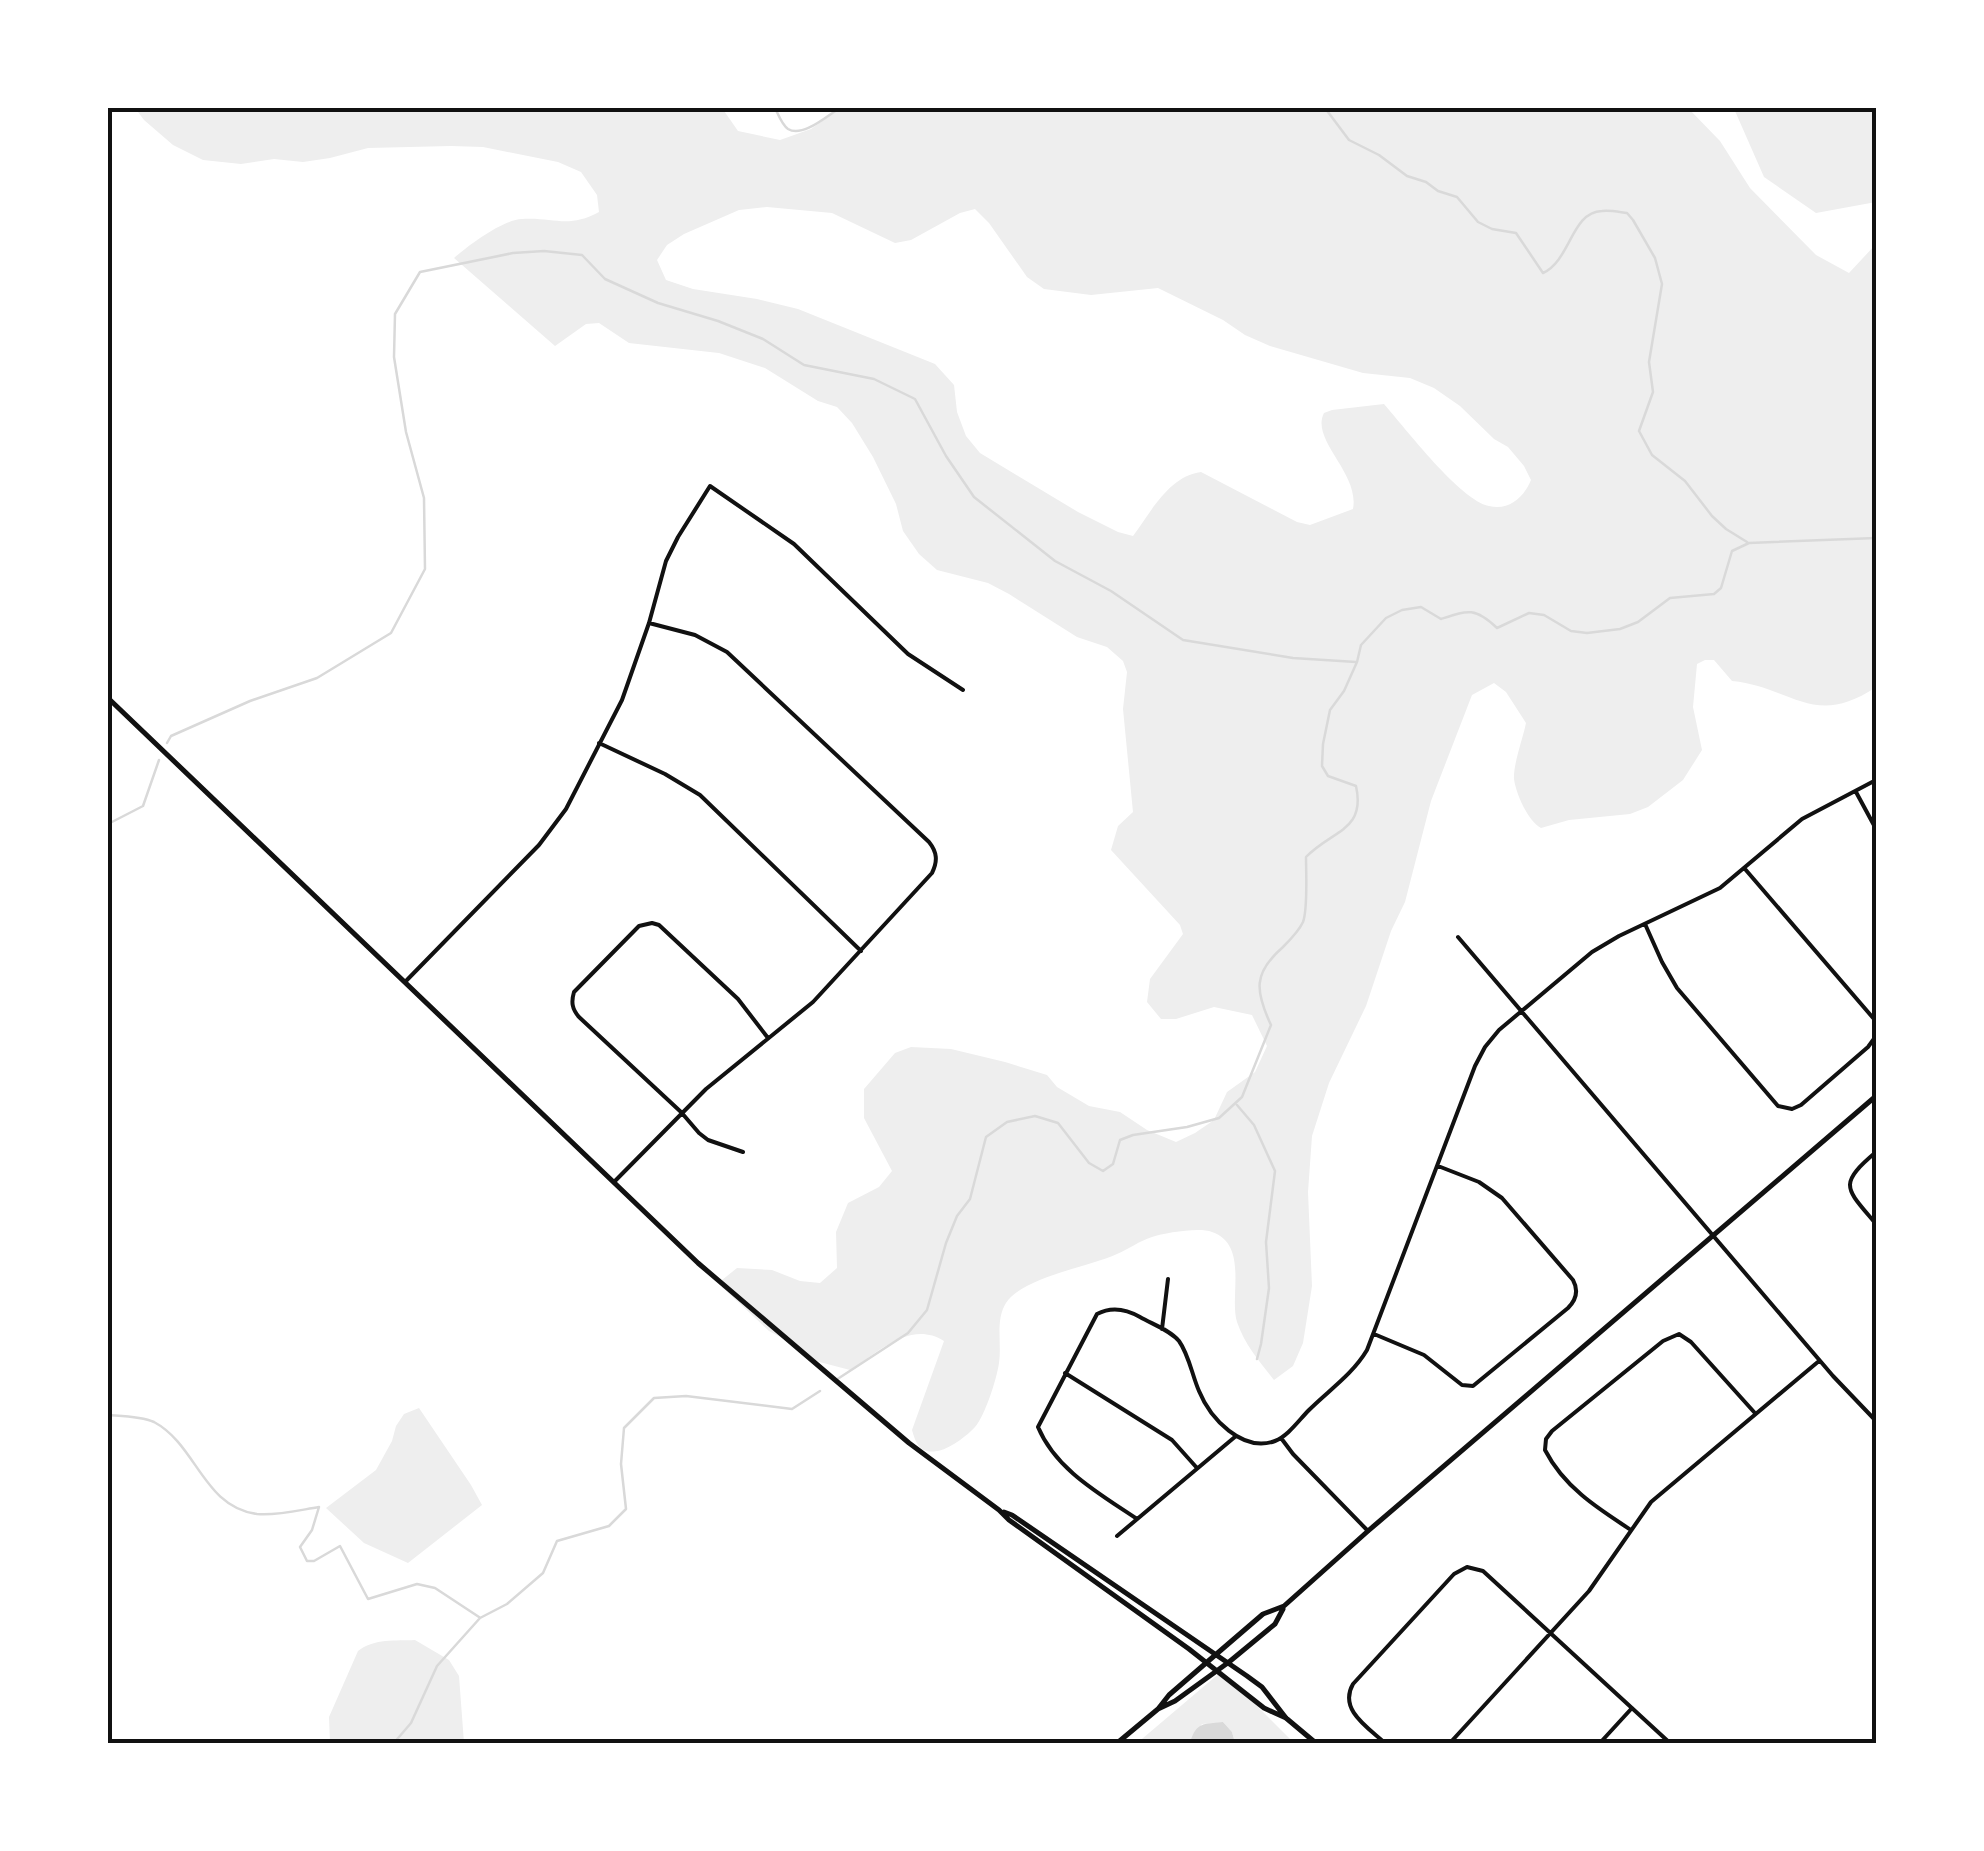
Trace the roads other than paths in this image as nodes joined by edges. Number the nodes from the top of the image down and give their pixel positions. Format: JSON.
{"nodes":[{"id":1,"x":649,"y":623,"type":"junction"},
{"id":2,"x":963,"y":690,"type":"dead end"},
{"id":3,"x":108,"y":698,"type":"edge"},
{"id":4,"x":600,"y":744,"type":"junction"},
{"id":5,"x":1876,"y":780,"type":"edge"},
{"id":6,"x":1856,"y":792,"type":"junction"},
{"id":7,"x":1876,"y":829,"type":"edge"},
{"id":8,"x":1746,"y":869,"type":"junction"},
{"id":9,"x":1646,"y":924,"type":"junction"},
{"id":10,"x":1458,"y":937,"type":"dead end"},
{"id":11,"x":862,"y":951,"type":"junction"},
{"id":12,"x":405,"y":982,"type":"junction"},
{"id":13,"x":1521,"y":1012,"type":"junction"},
{"id":14,"x":1876,"y":1026,"type":"edge"},
{"id":15,"x":1876,"y":1036,"type":"edge"},
{"id":16,"x":768,"y":1038,"type":"junction"},
{"id":17,"x":1876,"y":1096,"type":"edge"},
{"id":18,"x":681,"y":1112,"type":"junction"},
{"id":19,"x":742,"y":1152,"type":"dead end"},
{"id":20,"x":1876,"y":1152,"type":"edge"},
{"id":21,"x":1438,"y":1166,"type":"junction"},
{"id":22,"x":614,"y":1182,"type":"junction"},
{"id":23,"x":1876,"y":1224,"type":"edge"},
{"id":24,"x":1713,"y":1234,"type":"junction"},
{"id":25,"x":1168,"y":1279,"type":"dead end"},
{"id":26,"x":1162,"y":1329,"type":"junction"},
{"id":27,"x":1374,"y":1334,"type":"junction"},
{"id":28,"x":1820,"y":1360,"type":"junction"},
{"id":29,"x":1065,"y":1373,"type":"junction"},
{"id":30,"x":1755,"y":1413,"type":"junction"},
{"id":31,"x":1876,"y":1421,"type":"edge"},
{"id":32,"x":1236,"y":1436,"type":"junction"},
{"id":33,"x":1281,"y":1438,"type":"junction"},
{"id":34,"x":1197,"y":1468,"type":"junction"},
{"id":35,"x":999,"y":1510,"type":"junction"},
{"id":36,"x":1137,"y":1519,"type":"junction"},
{"id":37,"x":1631,"y":1530,"type":"junction"},
{"id":38,"x":1368,"y":1531,"type":"junction"},
{"id":39,"x":1118,"y":1536,"type":"dead end"},
{"id":40,"x":1284,"y":1606,"type":"junction"},
{"id":41,"x":1550,"y":1633,"type":"junction"},
{"id":42,"x":1218,"y":1654,"type":"junction"},
{"id":43,"x":1229,"y":1662,"type":"junction"},
{"id":44,"x":1206,"y":1663,"type":"junction"},
{"id":45,"x":1216,"y":1671,"type":"junction"},
{"id":46,"x":1632,"y":1708,"type":"junction"},
{"id":47,"x":1158,"y":1709,"type":"junction"},
{"id":48,"x":1286,"y":1718,"type":"junction"},
{"id":49,"x":1116,"y":1744,"type":"edge"},
{"id":50,"x":1317,"y":1744,"type":"edge"},
{"id":51,"x":1386,"y":1744,"type":"edge"},
{"id":52,"x":1449,"y":1744,"type":"edge"},
{"id":53,"x":1600,"y":1744,"type":"edge"},
{"id":54,"x":1671,"y":1744,"type":"edge"}],
"edges":[{"from":1,"to":2,"type":"street"},
{"from":1,"to":4,"type":"street"},
{"from":1,"to":11,"type":"street"},
{"from":3,"to":12,"type":"street"},
{"from":4,"to":11,"type":"street"},
{"from":4,"to":12,"type":"street"},
{"from":5,"to":6,"type":"street"},
{"from":6,"to":7,"type":"street"},
{"from":6,"to":8,"type":"street"},
{"from":8,"to":9,"type":"street"},
{"from":8,"to":14,"type":"street"},
{"from":9,"to":13,"type":"street"},
{"from":9,"to":15,"type":"street"},
{"from":10,"to":13,"type":"street"},
{"from":11,"to":16,"type":"street"},
{"from":12,"to":22,"type":"street"},
{"from":13,"to":21,"type":"street"},
{"from":13,"to":24,"type":"street"},
{"from":16,"to":18,"type":"street"},
{"from":16,"to":18,"type":"street"},
{"from":17,"to":24,"type":"street"},
{"from":18,"to":19,"type":"street"},
{"from":18,"to":22,"type":"street"},
{"from":20,"to":23,"type":"street"},
{"from":21,"to":27,"type":"street"},
{"from":21,"to":27,"type":"street"},
{"from":22,"to":35,"type":"street"},
{"from":24,"to":28,"type":"street"},
{"from":24,"to":38,"type":"street"},
{"from":25,"to":26,"type":"street"},
{"from":26,"to":29,"type":"street"},
{"from":26,"to":32,"type":"street"},
{"from":27,"to":33,"type":"street"},
{"from":28,"to":30,"type":"street"},
{"from":28,"to":31,"type":"street"},
{"from":29,"to":34,"type":"street"},
{"from":29,"to":36,"type":"street"},
{"from":30,"to":37,"type":"street"},
{"from":30,"to":37,"type":"street"},
{"from":32,"to":33,"type":"street"},
{"from":32,"to":34,"type":"street"},
{"from":33,"to":38,"type":"street"},
{"from":34,"to":36,"type":"street"},
{"from":35,"to":42,"type":"street"},
{"from":35,"to":44,"type":"street"},
{"from":36,"to":39,"type":"street"},
{"from":37,"to":41,"type":"street"},
{"from":38,"to":40,"type":"street"},
{"from":40,"to":42,"type":"street"},
{"from":40,"to":43,"type":"street"},
{"from":41,"to":46,"type":"street"},
{"from":41,"to":51,"type":"street"},
{"from":41,"to":52,"type":"street"},
{"from":42,"to":43,"type":"street"},
{"from":42,"to":44,"type":"street"},
{"from":43,"to":45,"type":"street"},
{"from":43,"to":48,"type":"street"},
{"from":44,"to":45,"type":"street"},
{"from":44,"to":47,"type":"street"},
{"from":45,"to":47,"type":"street"},
{"from":45,"to":48,"type":"street"},
{"from":46,"to":53,"type":"street"},
{"from":46,"to":54,"type":"street"},
{"from":47,"to":49,"type":"street"},
{"from":48,"to":50,"type":"street"}]}
